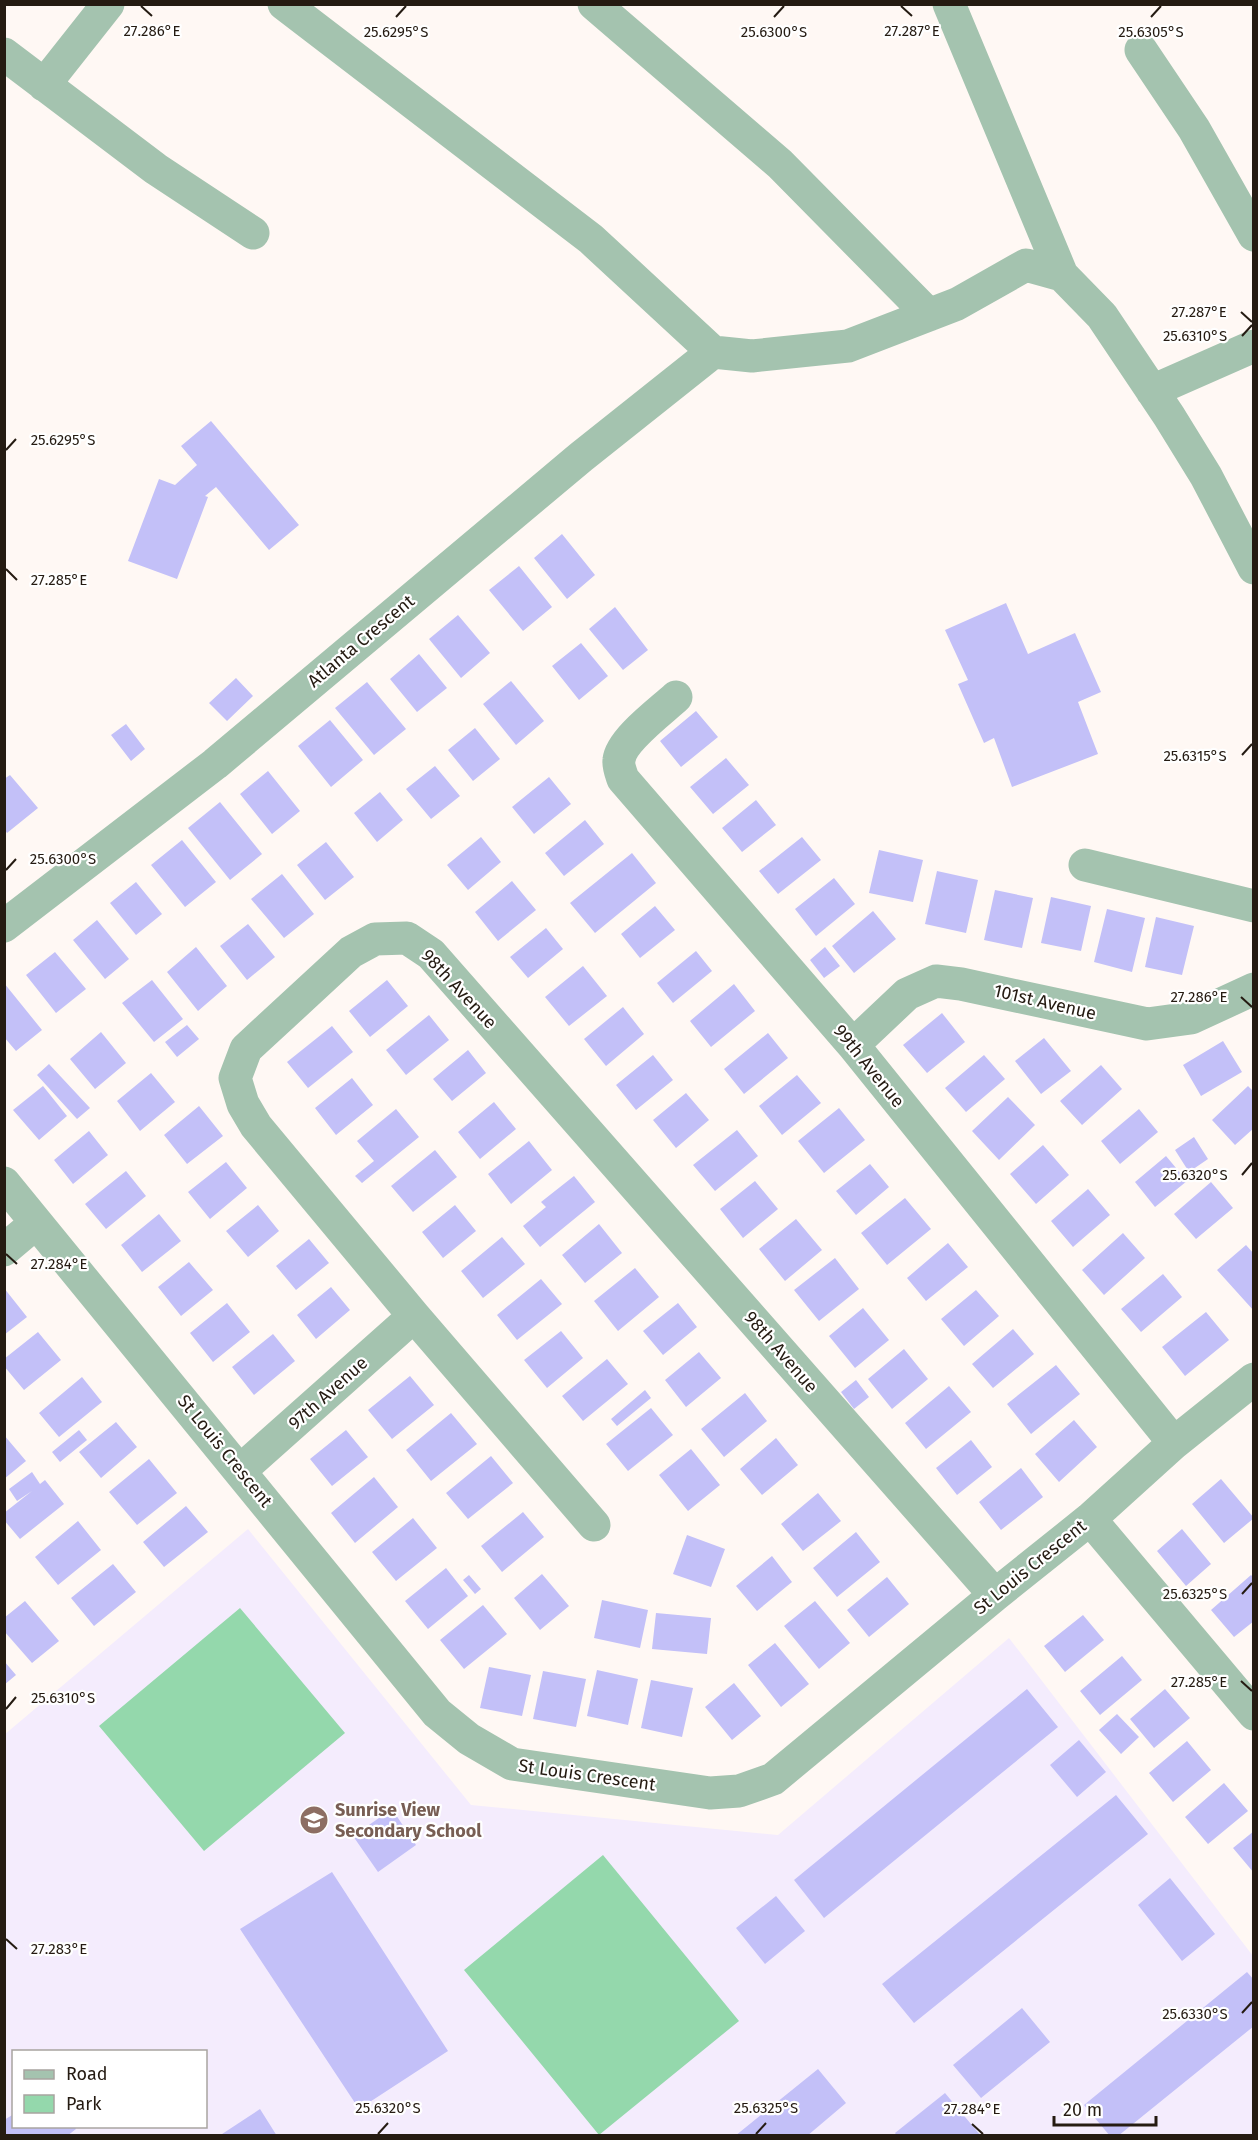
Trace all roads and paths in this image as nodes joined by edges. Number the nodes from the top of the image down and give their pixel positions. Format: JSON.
{"nodes":[{"id":1,"x":108,"y":4,"type":"edge"},
{"id":2,"x":284,"y":4,"type":"edge"},
{"id":3,"x":594,"y":4,"type":"edge"},
{"id":4,"x":949,"y":4,"type":"edge"},
{"id":5,"x":1141,"y":50,"type":"dead end"},
{"id":6,"x":4,"y":54,"type":"edge"},
{"id":7,"x":44,"y":85,"type":"junction"},
{"id":8,"x":253,"y":233,"type":"dead end"},
{"id":9,"x":1254,"y":235,"type":"edge"},
{"id":10,"x":1062,"y":274,"type":"junction"},
{"id":11,"x":928,"y":315,"type":"junction"},
{"id":12,"x":1254,"y":346,"type":"edge"},
{"id":13,"x":713,"y":352,"type":"junction"},
{"id":14,"x":1152,"y":391,"type":"junction"},
{"id":15,"x":1254,"y":568,"type":"edge"},
{"id":16,"x":676,"y":697,"type":"dead end"},
{"id":17,"x":1085,"y":865,"type":"dead end"},
{"id":18,"x":1251,"y":913,"type":"edge"},
{"id":19,"x":4,"y":926,"type":"edge"},
{"id":20,"x":1254,"y":989,"type":"edge"},
{"id":21,"x":853,"y":1045,"type":"junction"},
{"id":22,"x":4,"y":1183,"type":"edge"},
{"id":23,"x":36,"y":1223,"type":"junction"},
{"id":24,"x":4,"y":1250,"type":"edge"},
{"id":25,"x":414,"y":1316,"type":"junction"},
{"id":26,"x":1254,"y":1379,"type":"edge"},
{"id":27,"x":1174,"y":1443,"type":"junction"},
{"id":28,"x":241,"y":1470,"type":"junction"},
{"id":29,"x":1090,"y":1519,"type":"junction"},
{"id":30,"x":594,"y":1525,"type":"dead end"},
{"id":31,"x":995,"y":1595,"type":"junction"},
{"id":32,"x":1254,"y":1714,"type":"edge"}],
"edges":[{"from":1,"to":7,"type":"street"},
{"from":2,"to":13,"type":"street"},
{"from":3,"to":11,"type":"street"},
{"from":4,"to":10,"type":"street"},
{"from":5,"to":9,"type":"street"},
{"from":6,"to":7,"type":"street"},
{"from":7,"to":8,"type":"street"},
{"from":10,"to":11,"type":"street"},
{"from":10,"to":14,"type":"street"},
{"from":11,"to":13,"type":"street"},
{"from":12,"to":14,"type":"street"},
{"from":13,"to":19,"type":"street","name":"Atlanta Crescent"},
{"from":14,"to":15,"type":"street"},
{"from":16,"to":21,"type":"street","name":"99th Avenue"},
{"from":17,"to":18,"type":"street"},
{"from":20,"to":21,"type":"street","name":"101st Avenue"},
{"from":21,"to":27,"type":"street","name":"99th Avenue"},
{"from":22,"to":23,"type":"street","name":"St Louis Crescent"},
{"from":23,"to":24,"type":"street"},
{"from":23,"to":28,"type":"street","name":"St Louis Crescent"},
{"from":25,"to":28,"type":"street","name":"97th Avenue"},
{"from":25,"to":30,"type":"street","name":"98th Avenue"},
{"from":25,"to":31,"type":"street","name":"98th Avenue"},
{"from":26,"to":27,"type":"street","name":"St Louis Crescent"},
{"from":27,"to":29,"type":"street","name":"St Louis Crescent"},
{"from":28,"to":31,"type":"street","name":"St Louis Crescent"},
{"from":29,"to":31,"type":"street","name":"St Louis Crescent"},
{"from":29,"to":32,"type":"street"}]}
